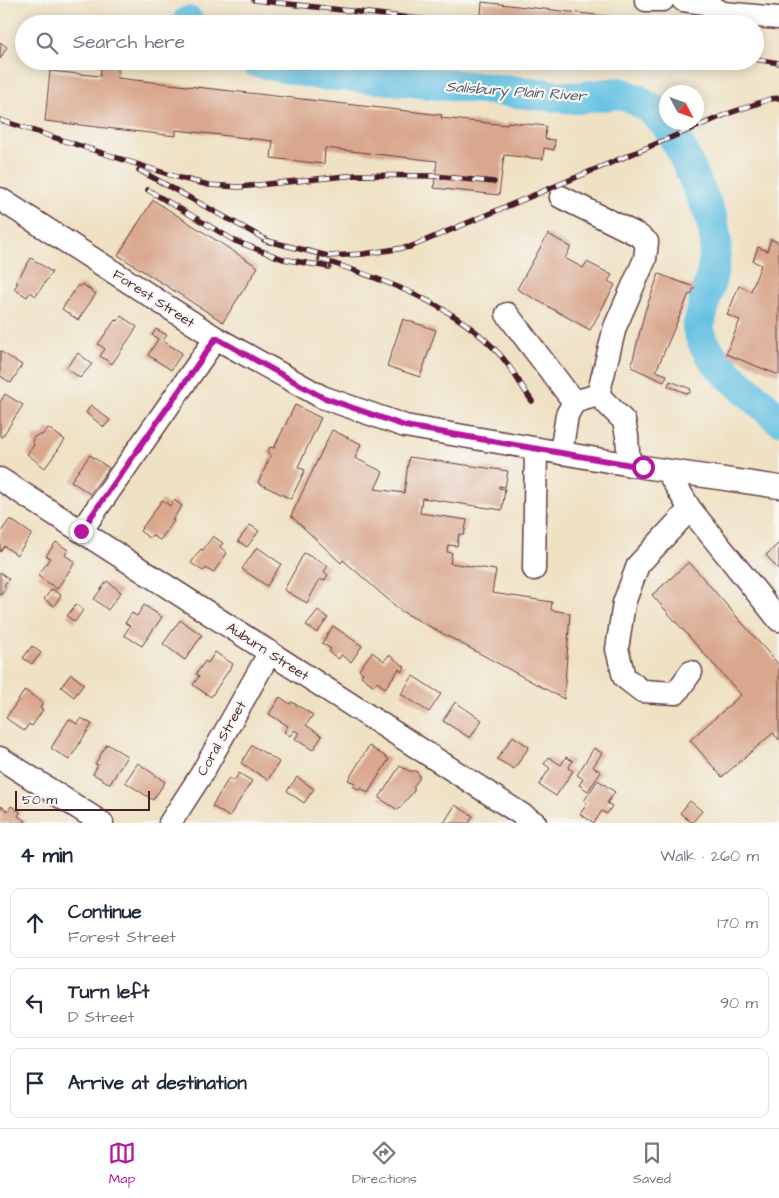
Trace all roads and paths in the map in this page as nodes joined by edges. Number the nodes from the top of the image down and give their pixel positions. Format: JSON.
{"nodes":[{"id":1,"x":646,"y":0,"type":"edge"},
{"id":2,"x":663,"y":0,"type":"edge"},
{"id":3,"x":683,"y":0,"type":"edge"},
{"id":4,"x":745,"y":15,"type":"edge"},
{"id":5,"x":764,"y":17,"type":"edge"},
{"id":6,"x":779,"y":18,"type":"edge"},
{"id":7,"x":561,"y":197,"type":"dead end"},
{"id":8,"x":0,"y":199,"type":"edge"},
{"id":9,"x":507,"y":314,"type":"dead end"},
{"id":10,"x":216,"y":338,"type":"junction"},
{"id":11,"x":598,"y":395,"type":"junction"},
{"id":12,"x":574,"y":402,"type":"junction"},
{"id":13,"x":536,"y":449,"type":"junction"},
{"id":14,"x":561,"y":453,"type":"junction"},
{"id":15,"x":629,"y":465,"type":"junction"},
{"id":16,"x":667,"y":471,"type":"junction"},
{"id":17,"x":0,"y":479,"type":"edge"},
{"id":18,"x":779,"y":487,"type":"edge"},
{"id":19,"x":690,"y":510,"type":"junction"},
{"id":20,"x":81,"y":531,"type":"junction"},
{"id":21,"x":534,"y":569,"type":"dead end"},
{"id":22,"x":779,"y":620,"type":"edge"},
{"id":23,"x":270,"y":652,"type":"junction"},
{"id":24,"x":691,"y":672,"type":"dead end"},
{"id":25,"x":0,"y":758,"type":"edge"},
{"id":26,"x":102,"y":823,"type":"edge"},
{"id":27,"x":170,"y":823,"type":"edge"},
{"id":28,"x":535,"y":823,"type":"edge"}],
"edges":[{"from":1,"to":2,"type":"street"},
{"from":3,"to":4,"type":"street"},
{"from":5,"to":6,"type":"street"},
{"from":7,"to":11,"type":"street"},
{"from":8,"to":10,"type":"street","name":"Forest Street"},
{"from":9,"to":12,"type":"street"},
{"from":10,"to":13,"type":"street","name":"Forest Street"},
{"from":10,"to":20,"type":"street"},
{"from":11,"to":12,"type":"street"},
{"from":11,"to":15,"type":"street"},
{"from":12,"to":14,"type":"street"},
{"from":13,"to":14,"type":"street","name":"Forest Street"},
{"from":13,"to":21,"type":"street"},
{"from":14,"to":15,"type":"street","name":"Forest Street"},
{"from":15,"to":16,"type":"street","name":"Forest Street"},
{"from":16,"to":18,"type":"street","name":"Forest Street"},
{"from":16,"to":19,"type":"street"},
{"from":17,"to":20,"type":"street","name":"Auburn Street"},
{"from":19,"to":22,"type":"street"},
{"from":19,"to":24,"type":"street"},
{"from":20,"to":23,"type":"street","name":"Auburn Street"},
{"from":23,"to":27,"type":"street","name":"Coral Street"},
{"from":23,"to":28,"type":"street","name":"Auburn Street"},
{"from":25,"to":26,"type":"street"}]}
